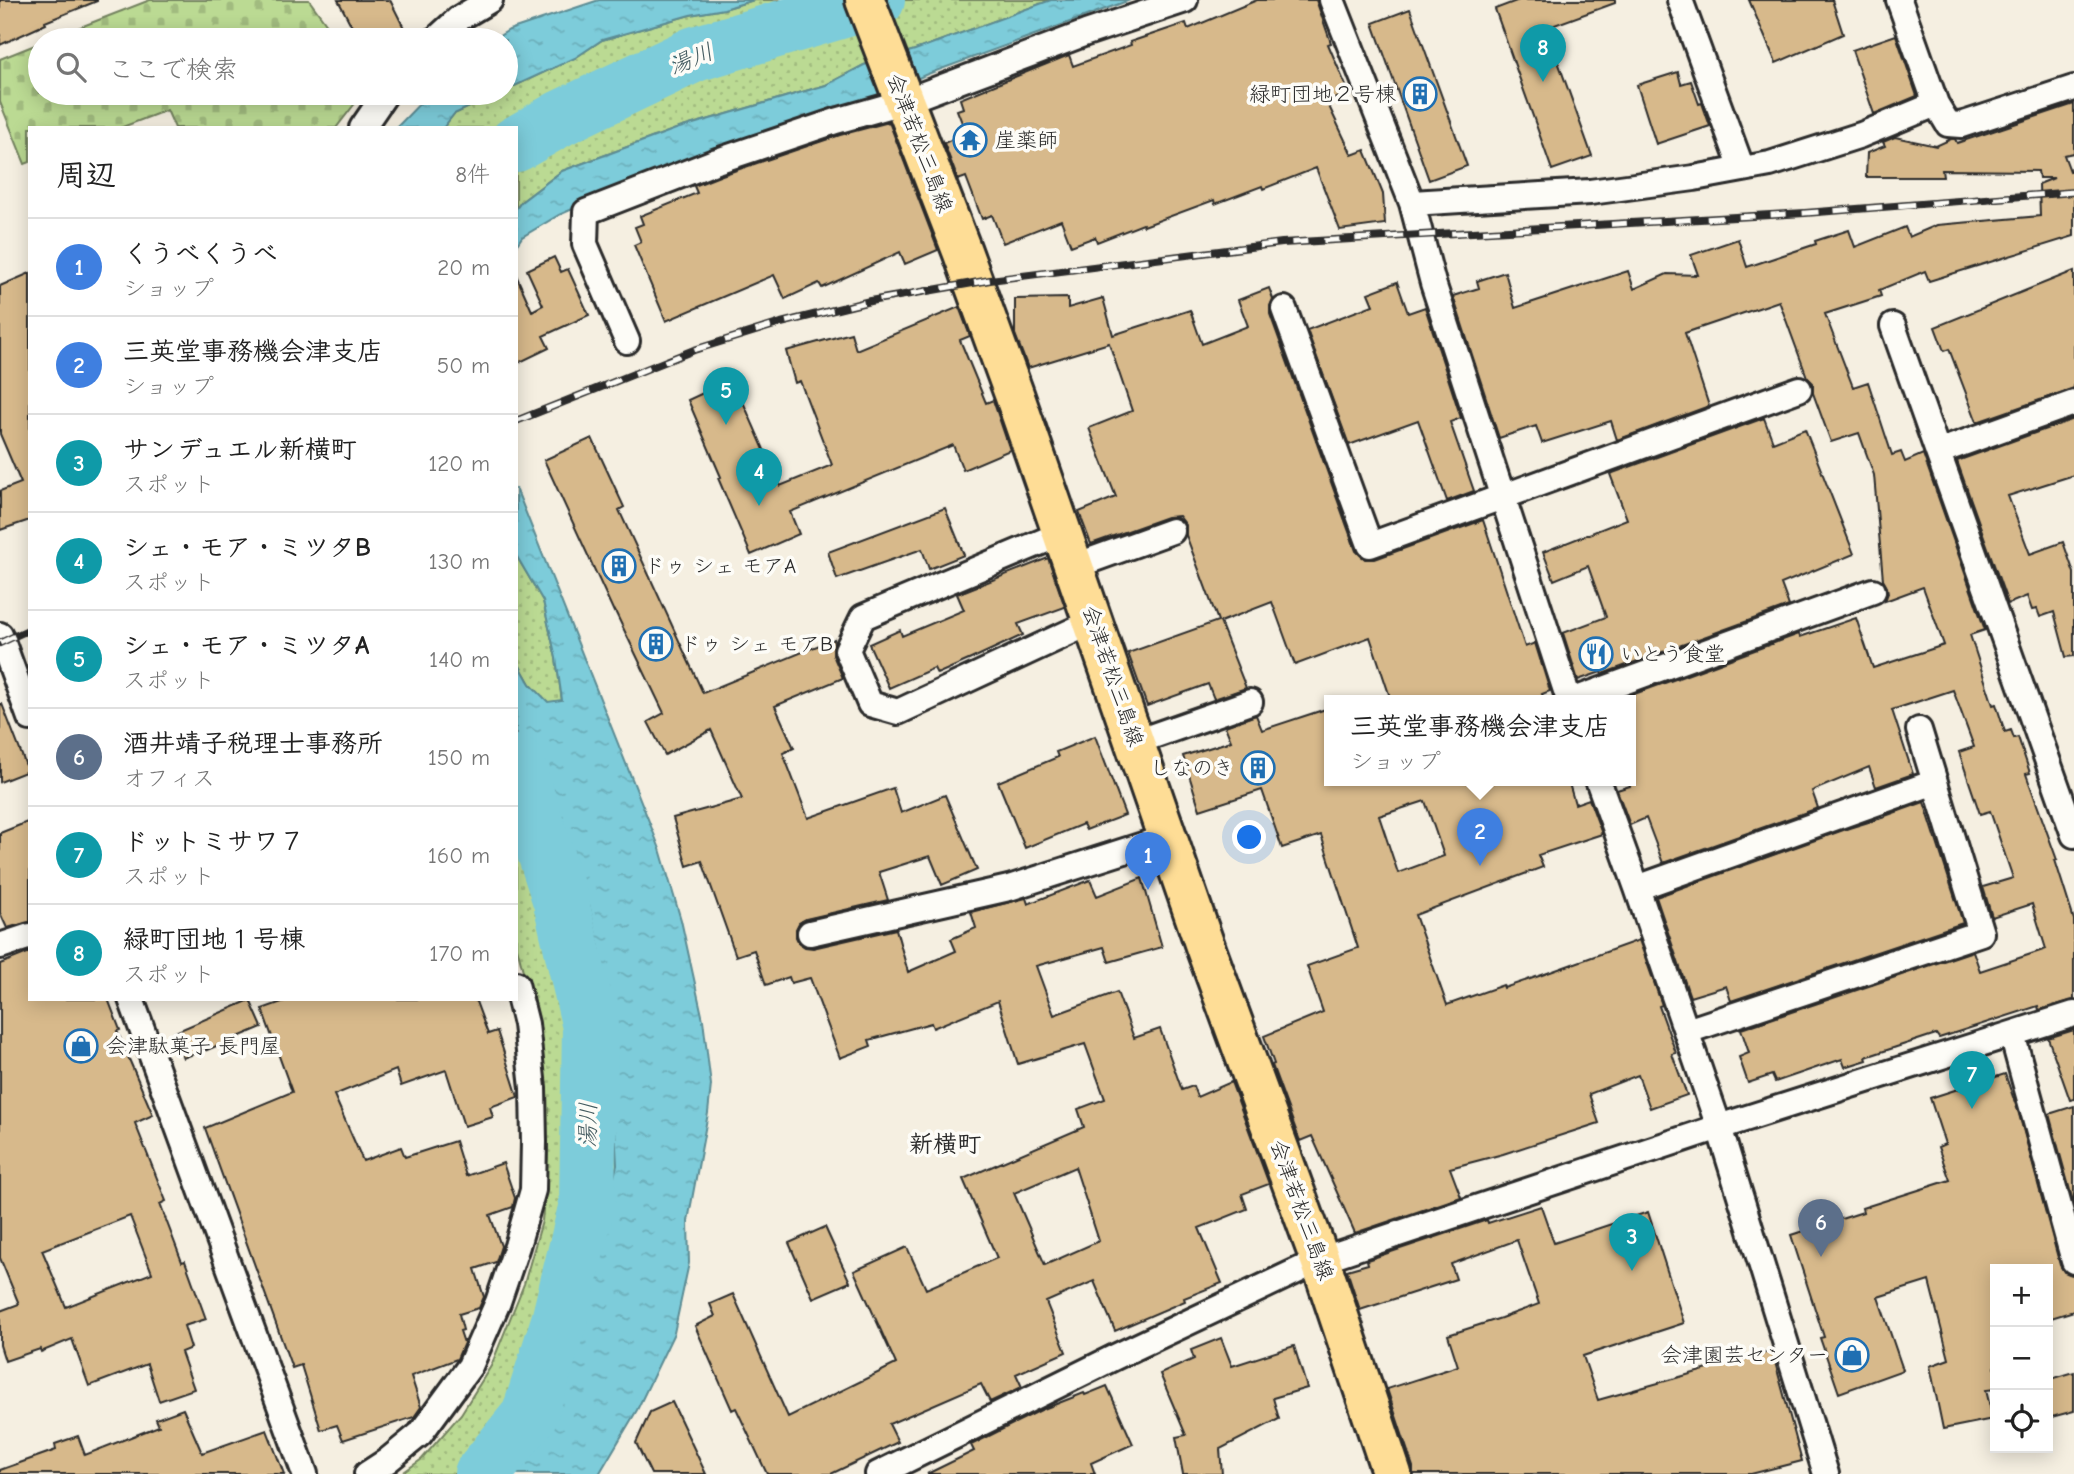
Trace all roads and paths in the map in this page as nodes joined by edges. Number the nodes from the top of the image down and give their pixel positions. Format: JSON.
{"nodes":[{"id":1,"x":490,"y":0,"type":"edge"},
{"id":2,"x":865,"y":0,"type":"edge"},
{"id":3,"x":1185,"y":0,"type":"edge"},
{"id":4,"x":1332,"y":0,"type":"edge"},
{"id":5,"x":1680,"y":0,"type":"edge"},
{"id":6,"x":1899,"y":0,"type":"edge"},
{"id":7,"x":448,"y":28,"type":"edge"},
{"id":8,"x":2074,"y":88,"type":"edge"},
{"id":9,"x":902,"y":98,"type":"junction"},
{"id":10,"x":1936,"y":104,"type":"junction"},
{"id":11,"x":378,"y":105,"type":"edge"},
{"id":12,"x":363,"y":126,"type":"edge"},
{"id":13,"x":1742,"y":170,"type":"junction"},
{"id":14,"x":1412,"y":203,"type":"junction"},
{"id":15,"x":1284,"y":309,"type":"dead end"},
{"id":16,"x":1893,"y":326,"type":"dead end"},
{"id":17,"x":626,"y":341,"type":"dead end"},
{"id":18,"x":1799,"y":389,"type":"dead end"},
{"id":19,"x":2074,"y":403,"type":"edge"},
{"id":20,"x":1938,"y":452,"type":"junction"},
{"id":21,"x":1502,"y":498,"type":"junction"},
{"id":22,"x":1172,"y":531,"type":"dead end"},
{"id":23,"x":1069,"y":550,"type":"junction"},
{"id":24,"x":1873,"y":592,"type":"dead end"},
{"id":25,"x":1094,"y":621,"type":"junction"},
{"id":26,"x":0,"y":635,"type":"edge"},
{"id":27,"x":1570,"y":695,"type":"edge"},
{"id":28,"x":1586,"y":695,"type":"edge"},
{"id":29,"x":1250,"y":702,"type":"dead end"},
{"id":30,"x":28,"y":712,"type":"edge"},
{"id":31,"x":1919,"y":730,"type":"dead end"},
{"id":32,"x":1136,"y":742,"type":"junction"},
{"id":33,"x":1935,"y":782,"type":"junction"},
{"id":34,"x":1600,"y":786,"type":"edge"},
{"id":35,"x":2074,"y":835,"type":"edge"},
{"id":36,"x":1168,"y":837,"type":"junction"},
{"id":37,"x":1637,"y":887,"type":"junction"},
{"id":38,"x":810,"y":933,"type":"dead end"},
{"id":39,"x":28,"y":937,"type":"edge"},
{"id":40,"x":0,"y":946,"type":"edge"},
{"id":41,"x":518,"y":992,"type":"edge"},
{"id":42,"x":132,"y":1001,"type":"edge"},
{"id":43,"x":2074,"y":1014,"type":"edge"},
{"id":44,"x":1688,"y":1031,"type":"junction"},
{"id":45,"x":2012,"y":1034,"type":"junction"},
{"id":46,"x":1719,"y":1127,"type":"junction"},
{"id":47,"x":1320,"y":1260,"type":"junction"},
{"id":48,"x":2074,"y":1261,"type":"edge"},
{"id":49,"x":305,"y":1474,"type":"edge"},
{"id":50,"x":367,"y":1474,"type":"edge"},
{"id":51,"x":878,"y":1474,"type":"edge"},
{"id":52,"x":1392,"y":1474,"type":"edge"},
{"id":53,"x":1826,"y":1474,"type":"edge"}],
"edges":[{"from":1,"to":7,"type":"street"},
{"from":2,"to":9,"type":"main road","name":"会津若松三島線"},
{"from":3,"to":9,"type":"street"},
{"from":4,"to":14,"type":"street"},
{"from":5,"to":13,"type":"street"},
{"from":6,"to":10,"type":"street"},
{"from":8,"to":10,"type":"street"},
{"from":9,"to":17,"type":"street"},
{"from":9,"to":23,"type":"main road","name":"会津若松三島線"},
{"from":10,"to":13,"type":"street"},
{"from":11,"to":12,"type":"street"},
{"from":13,"to":14,"type":"street"},
{"from":14,"to":21,"type":"street"},
{"from":15,"to":21,"type":"street"},
{"from":16,"to":20,"type":"street"},
{"from":18,"to":21,"type":"street"},
{"from":19,"to":20,"type":"street"},
{"from":20,"to":35,"type":"street"},
{"from":21,"to":27,"type":"street"},
{"from":22,"to":23,"type":"street"},
{"from":23,"to":25,"type":"main road","name":"会津若松三島線"},
{"from":23,"to":25,"type":"street"},
{"from":24,"to":28,"type":"street"},
{"from":25,"to":32,"type":"main road","name":"会津若松三島線"},
{"from":26,"to":30,"type":"street"},
{"from":29,"to":32,"type":"street"},
{"from":31,"to":33,"type":"street"},
{"from":32,"to":36,"type":"main road","name":"会津若松三島線"},
{"from":33,"to":37,"type":"street"},
{"from":33,"to":44,"type":"street"},
{"from":34,"to":37,"type":"street"},
{"from":36,"to":38,"type":"street"},
{"from":36,"to":47,"type":"main road","name":"会津若松三島線"},
{"from":37,"to":44,"type":"street"},
{"from":39,"to":40,"type":"street"},
{"from":41,"to":50,"type":"street"},
{"from":42,"to":49,"type":"street"},
{"from":43,"to":45,"type":"street"},
{"from":44,"to":46,"type":"street"},
{"from":45,"to":46,"type":"street"},
{"from":45,"to":48,"type":"street"},
{"from":46,"to":47,"type":"street"},
{"from":46,"to":53,"type":"street"},
{"from":47,"to":51,"type":"street"},
{"from":47,"to":52,"type":"main road","name":"会津若松三島線"}]}
